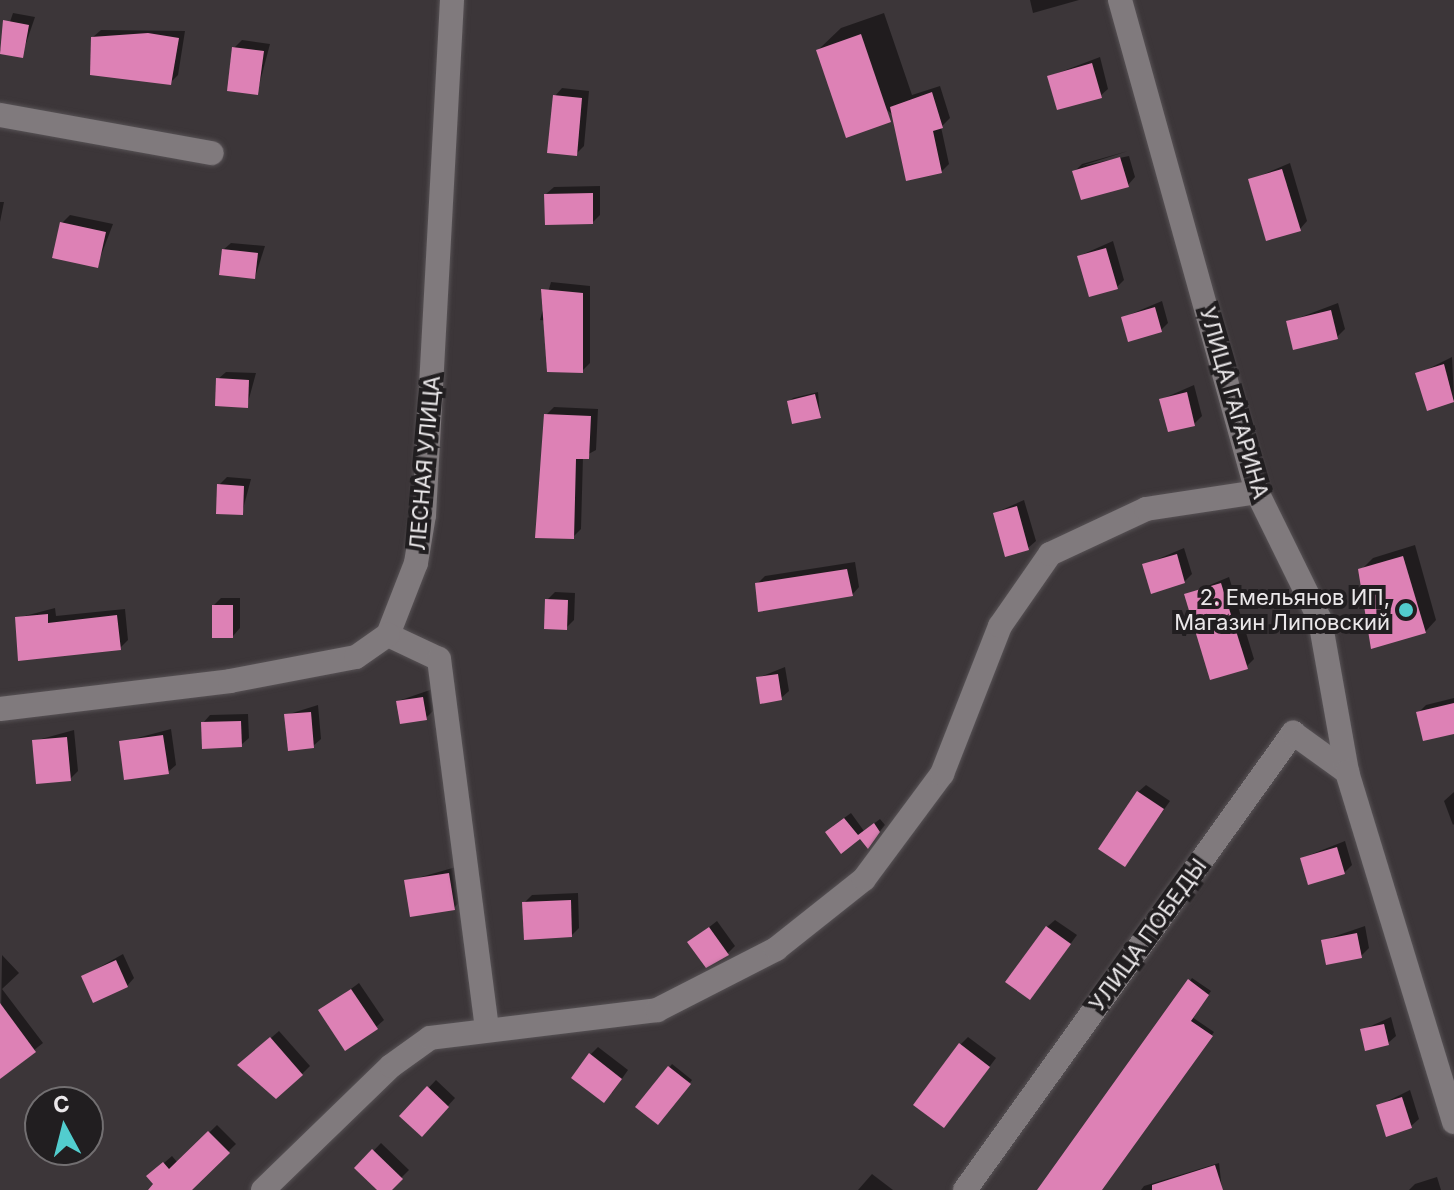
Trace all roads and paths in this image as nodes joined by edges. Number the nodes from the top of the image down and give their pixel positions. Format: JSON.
{"nodes":[{"id":1,"x":452,"y":0,"type":"edge"},
{"id":2,"x":1120,"y":0,"type":"edge"},
{"id":3,"x":0,"y":115,"type":"edge"},
{"id":4,"x":212,"y":153,"type":"dead end"},
{"id":5,"x":1257,"y":492,"type":"junction"},
{"id":6,"x":388,"y":635,"type":"junction"},
{"id":7,"x":0,"y":709,"type":"edge"},
{"id":8,"x":1347,"y":772,"type":"junction"},
{"id":9,"x":487,"y":1029,"type":"junction"},
{"id":10,"x":1454,"y":1122,"type":"edge"},
{"id":11,"x":263,"y":1190,"type":"edge"},
{"id":12,"x":965,"y":1190,"type":"edge"}],
"edges":[{"from":1,"to":6,"type":"street","name":"ЛЕСНАЯ УЛИЦА"},
{"from":2,"to":5,"type":"street","name":"УЛИЦА ГАГАРИНА"},
{"from":3,"to":4,"type":"street"},
{"from":5,"to":8,"type":"street","name":"УЛИЦА ГАГАРИНА"},
{"from":5,"to":9,"type":"street"},
{"from":6,"to":7,"type":"street"},
{"from":6,"to":9,"type":"street"},
{"from":8,"to":10,"type":"street","name":"УЛИЦА ГАГАРИНА"},
{"from":8,"to":12,"type":"street","name":"УЛИЦА ПОБЕДЫ"},
{"from":9,"to":11,"type":"street"}]}
